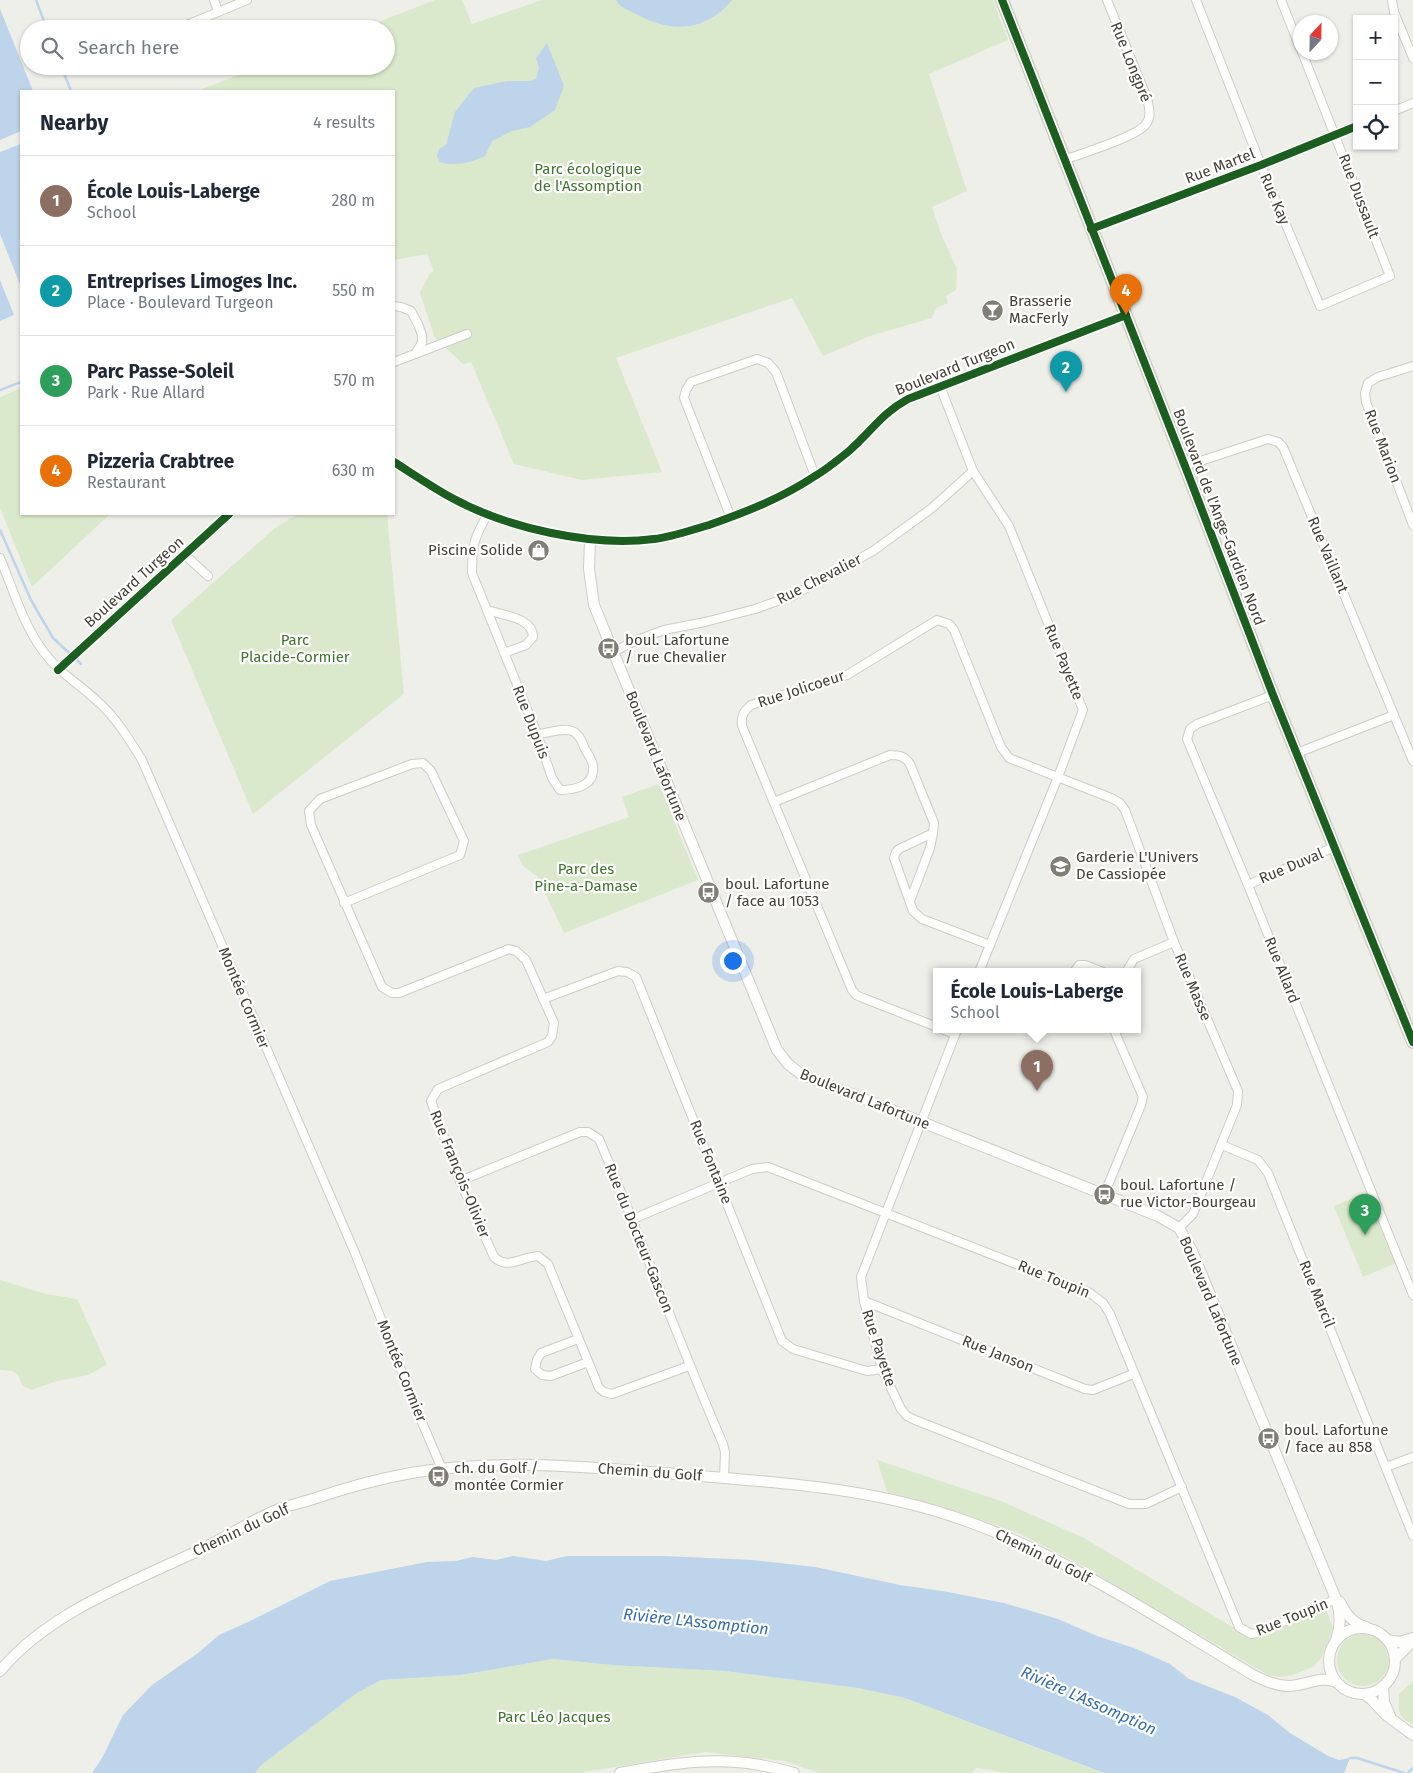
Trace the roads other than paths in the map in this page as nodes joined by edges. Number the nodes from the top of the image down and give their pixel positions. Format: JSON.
{"nodes":[{"id":1,"x":214,"y":0,"type":"edge"},
{"id":2,"x":247,"y":0,"type":"edge"},
{"id":3,"x":1002,"y":0,"type":"edge"},
{"id":4,"x":1107,"y":0,"type":"edge"},
{"id":5,"x":1196,"y":0,"type":"edge"},
{"id":6,"x":1281,"y":0,"type":"edge"},
{"id":7,"x":1392,"y":0,"type":"edge"},
{"id":8,"x":218,"y":11,"type":"junction"},
{"id":9,"x":198,"y":20,"type":"edge"},
{"id":10,"x":1293,"y":30,"type":"edge"},
{"id":11,"x":1413,"y":58,"type":"edge"},
{"id":12,"x":1305,"y":60,"type":"edge"},
{"id":13,"x":1413,"y":104,"type":"edge"},
{"id":14,"x":1398,"y":110,"type":"edge"},
{"id":15,"x":1353,"y":127,"type":"edge"},
{"id":16,"x":1335,"y":134,"type":"junction"},
{"id":17,"x":1064,"y":160,"type":"junction"},
{"id":18,"x":1261,"y":165,"type":"junction"},
{"id":19,"x":1091,"y":229,"type":"junction"},
{"id":20,"x":1355,"y":291,"type":"joint"},
{"id":21,"x":395,"y":306,"type":"edge"},
{"id":22,"x":1126,"y":315,"type":"junction"},
{"id":23,"x":467,"y":334,"type":"dead end"},
{"id":24,"x":415,"y":354,"type":"junction"},
{"id":25,"x":395,"y":362,"type":"edge"},
{"id":26,"x":1413,"y":366,"type":"edge"},
{"id":27,"x":940,"y":386,"type":"junction"},
{"id":28,"x":395,"y":463,"type":"edge"},
{"id":29,"x":1185,"y":466,"type":"junction"},
{"id":30,"x":973,"y":471,"type":"junction"},
{"id":31,"x":816,"y":476,"type":"junction"},
{"id":32,"x":488,"y":514,"type":"junction"},
{"id":33,"x":228,"y":515,"type":"edge"},
{"id":34,"x":731,"y":518,"type":"junction"},
{"id":35,"x":1413,"y":525,"type":"edge"},
{"id":36,"x":590,"y":540,"type":"junction"},
{"id":37,"x":185,"y":555,"type":"junction"},
{"id":38,"x":0,"y":558,"type":"edge"},
{"id":39,"x":208,"y":576,"type":"dead end"},
{"id":40,"x":487,"y":610,"type":"junction"},
{"id":41,"x":613,"y":652,"type":"junction"},
{"id":42,"x":504,"y":653,"type":"junction"},
{"id":43,"x":58,"y":670,"type":"junction"},
{"id":44,"x":1273,"y":695,"type":"junction"},
{"id":45,"x":1394,"y":715,"type":"junction"},
{"id":46,"x":537,"y":734,"type":"junction"},
{"id":47,"x":1297,"y":753,"type":"junction"},
{"id":48,"x":1413,"y":760,"type":"edge"},
{"id":49,"x":1058,"y":777,"type":"junction"},
{"id":50,"x":774,"y":802,"type":"junction"},
{"id":51,"x":933,"y":834,"type":"junction"},
{"id":52,"x":1334,"y":847,"type":"junction"},
{"id":53,"x":1248,"y":885,"type":"junction"},
{"id":54,"x":910,"y":901,"type":"junction"},
{"id":55,"x":344,"y":903,"type":"junction"},
{"id":56,"x":1174,"y":942,"type":"junction"},
{"id":57,"x":990,"y":945,"type":"junction"},
{"id":58,"x":981,"y":968,"type":"edge"},
{"id":59,"x":1077,"y":968,"type":"edge"},
{"id":60,"x":1093,"y":968,"type":"edge"},
{"id":61,"x":1128,"y":968,"type":"edge"},
{"id":62,"x":543,"y":999,"type":"junction"},
{"id":63,"x":933,"y":1025,"type":"edge"},
{"id":64,"x":956,"y":1033,"type":"edge"},
{"id":65,"x":1115,"y":1033,"type":"edge"},
{"id":66,"x":1413,"y":1042,"type":"edge"},
{"id":67,"x":921,"y":1122,"type":"junction"},
{"id":68,"x":1222,"y":1145,"type":"junction"},
{"id":69,"x":460,"y":1180,"type":"junction"},
{"id":70,"x":719,"y":1182,"type":"junction"},
{"id":71,"x":1104,"y":1195,"type":"junction"},
{"id":72,"x":885,"y":1212,"type":"junction"},
{"id":73,"x":633,"y":1219,"type":"junction"},
{"id":74,"x":1179,"y":1228,"type":"junction"},
{"id":75,"x":1409,"y":1276,"type":"edge"},
{"id":76,"x":1413,"y":1295,"type":"edge"},
{"id":77,"x":864,"y":1301,"type":"junction"},
{"id":78,"x":578,"y":1339,"type":"junction"},
{"id":79,"x":588,"y":1362,"type":"junction"},
{"id":80,"x":689,"y":1366,"type":"junction"},
{"id":81,"x":882,"y":1369,"type":"junction"},
{"id":82,"x":1134,"y":1374,"type":"junction"},
{"id":83,"x":1413,"y":1457,"type":"edge"},
{"id":84,"x":1386,"y":1467,"type":"junction"},
{"id":85,"x":442,"y":1469,"type":"junction"},
{"id":86,"x":724,"y":1478,"type":"junction"},
{"id":87,"x":1182,"y":1487,"type":"junction"},
{"id":88,"x":1300,"y":1512,"type":"junction"},
{"id":89,"x":1413,"y":1536,"type":"edge"},
{"id":90,"x":1336,"y":1599,"type":"junction"},
{"id":91,"x":1370,"y":1628,"type":"junction"},
{"id":92,"x":1413,"y":1639,"type":"edge"},
{"id":93,"x":1336,"y":1640,"type":"junction"},
{"id":94,"x":1388,"y":1640,"type":"junction"},
{"id":95,"x":1395,"y":1659,"type":"junction"},
{"id":96,"x":1328,"y":1663,"type":"junction"},
{"id":97,"x":0,"y":1671,"type":"edge"},
{"id":98,"x":1336,"y":1682,"type":"junction"},
{"id":99,"x":1305,"y":1683,"type":"junction"},
{"id":100,"x":1383,"y":1686,"type":"junction"},
{"id":101,"x":1364,"y":1694,"type":"junction"},
{"id":102,"x":1391,"y":1719,"type":"junction"},
{"id":103,"x":1413,"y":1735,"type":"edge"},
{"id":104,"x":620,"y":1773,"type":"edge"},
{"id":105,"x":794,"y":1773,"type":"edge"}],
"edges":[{"from":1,"to":8,"type":"street"},
{"from":2,"to":8,"type":"street"},
{"from":3,"to":17,"type":"main road","name":"Boulevard de l'Ange-Gardien Nord"},
{"from":4,"to":17,"type":"street","name":"Rue Longpré"},
{"from":5,"to":18,"type":"street","name":"Rue Kay"},
{"from":6,"to":10,"type":"street"},
{"from":7,"to":11,"type":"street"},
{"from":8,"to":9,"type":"street"},
{"from":12,"to":16,"type":"street","name":"Rue Dussault"},
{"from":13,"to":14,"type":"street"},
{"from":15,"to":16,"type":"street","name":"Rue Martel"},
{"from":16,"to":18,"type":"street","name":"Rue Martel"},
{"from":16,"to":20,"type":"street","name":"Rue Dussault"},
{"from":17,"to":19,"type":"main road","name":"Boulevard de l'Ange-Gardien Nord"},
{"from":18,"to":19,"type":"street","name":"Rue Martel"},
{"from":18,"to":20,"type":"street","name":"Rue Kay"},
{"from":19,"to":22,"type":"main road","name":"Boulevard de l'Ange-Gardien Nord"},
{"from":21,"to":24,"type":"street"},
{"from":22,"to":27,"type":"street","name":"Boulevard Turgeon"},
{"from":22,"to":29,"type":"main road","name":"Boulevard de l'Ange-Gardien Nord"},
{"from":23,"to":24,"type":"street"},
{"from":24,"to":25,"type":"street"},
{"from":26,"to":35,"type":"street","name":"Rue Marion"},
{"from":27,"to":30,"type":"street","name":"Rue Payette"},
{"from":27,"to":31,"type":"street","name":"Boulevard Turgeon"},
{"from":28,"to":32,"type":"street","name":"Boulevard Turgeon"},
{"from":29,"to":44,"type":"main road","name":"Boulevard de l'Ange-Gardien Nord"},
{"from":29,"to":45,"type":"street","name":"Rue Vaillant"},
{"from":30,"to":41,"type":"street","name":"Rue Chevalier"},
{"from":30,"to":49,"type":"street","name":"Rue Payette"},
{"from":31,"to":34,"type":"street","name":"Boulevard Turgeon"},
{"from":31,"to":34,"type":"street"},
{"from":32,"to":36,"type":"street","name":"Boulevard Turgeon"},
{"from":32,"to":40,"type":"street","name":"Rue Dupuis"},
{"from":33,"to":37,"type":"street","name":"Boulevard Turgeon"},
{"from":34,"to":36,"type":"street","name":"Boulevard Turgeon"},
{"from":36,"to":41,"type":"street","name":"Boulevard Lafortune"},
{"from":37,"to":39,"type":"street"},
{"from":37,"to":43,"type":"street","name":"Boulevard Turgeon"},
{"from":38,"to":43,"type":"street","name":"Montée Cormier"},
{"from":40,"to":42,"type":"street","name":"Rue Dupuis"},
{"from":40,"to":42,"type":"street"},
{"from":41,"to":67,"type":"street","name":"Boulevard Lafortune"},
{"from":42,"to":46,"type":"street","name":"Rue Dupuis"},
{"from":43,"to":85,"type":"street","name":"Montée Cormier"},
{"from":44,"to":47,"type":"main road","name":"Boulevard de l'Ange-Gardien Nord"},
{"from":44,"to":53,"type":"street","name":"Rue Allard"},
{"from":45,"to":47,"type":"street"},
{"from":45,"to":48,"type":"street","name":"Rue Vaillant"},
{"from":46,"to":46,"type":"street","name":"Rue Dupuis"},
{"from":47,"to":52,"type":"main road","name":"Boulevard de l'Ange-Gardien Nord"},
{"from":49,"to":50,"type":"street","name":"Rue Jolicoeur"},
{"from":49,"to":56,"type":"street","name":"Rue Masse"},
{"from":49,"to":57,"type":"street","name":"Rue Payette"},
{"from":50,"to":51,"type":"street"},
{"from":50,"to":63,"type":"street","name":"Rue Jolicoeur"},
{"from":51,"to":54,"type":"street"},
{"from":51,"to":54,"type":"street"},
{"from":52,"to":53,"type":"street","name":"Rue Duval"},
{"from":52,"to":66,"type":"main road","name":"Boulevard de l'Ange-Gardien Nord"},
{"from":53,"to":75,"type":"street","name":"Rue Allard"},
{"from":54,"to":57,"type":"street"},
{"from":55,"to":55,"type":"street","name":"Rue François-Olivier"},
{"from":55,"to":62,"type":"street","name":"Rue François-Olivier"},
{"from":56,"to":61,"type":"street"},
{"from":56,"to":68,"type":"street","name":"Rue Masse"},
{"from":57,"to":58,"type":"street","name":"Rue Payette"},
{"from":59,"to":60,"type":"street"},
{"from":62,"to":69,"type":"street","name":"Rue François-Olivier"},
{"from":62,"to":70,"type":"street","name":"Rue Fontaine"},
{"from":64,"to":67,"type":"street","name":"Rue Payette"},
{"from":65,"to":71,"type":"street"},
{"from":67,"to":71,"type":"street","name":"Boulevard Lafortune"},
{"from":67,"to":72,"type":"street","name":"Rue Payette"},
{"from":68,"to":74,"type":"street","name":"Rue Masse"},
{"from":68,"to":84,"type":"street","name":"Rue Marcil"},
{"from":69,"to":73,"type":"street","name":"Rue du Docteur-Gascon"},
{"from":69,"to":78,"type":"street","name":"Rue François-Olivier"},
{"from":70,"to":72,"type":"street","name":"Rue Toupin"},
{"from":70,"to":73,"type":"street","name":"Rue Toupin"},
{"from":70,"to":81,"type":"street","name":"Rue Fontaine"},
{"from":71,"to":74,"type":"street","name":"Boulevard Lafortune"},
{"from":72,"to":77,"type":"street","name":"Rue Payette"},
{"from":72,"to":82,"type":"street","name":"Rue Toupin"},
{"from":73,"to":80,"type":"street","name":"Rue du Docteur-Gascon"},
{"from":74,"to":88,"type":"street","name":"Boulevard Lafortune"},
{"from":75,"to":76,"type":"street","name":"Rue Allard"},
{"from":77,"to":81,"type":"street","name":"Rue Payette"},
{"from":77,"to":82,"type":"street","name":"Rue Janson"},
{"from":78,"to":79,"type":"street","name":"Rue François-Olivier"},
{"from":78,"to":79,"type":"street"},
{"from":79,"to":80,"type":"street","name":"Rue François-Olivier"},
{"from":80,"to":86,"type":"street","name":"Rue du Docteur-Gascon"},
{"from":81,"to":87,"type":"street","name":"Rue Payette"},
{"from":82,"to":87,"type":"street","name":"Rue Toupin"},
{"from":83,"to":84,"type":"street"},
{"from":84,"to":89,"type":"street","name":"Rue Marcil"},
{"from":85,"to":86,"type":"street","name":"Chemin du Golf"},
{"from":85,"to":97,"type":"street","name":"Chemin du Golf"},
{"from":86,"to":99,"type":"street","name":"Chemin du Golf"},
{"from":87,"to":90,"type":"street","name":"Rue Toupin"},
{"from":88,"to":90,"type":"street","name":"Boulevard Lafortune"},
{"from":88,"to":91,"type":"street","name":"Boulevard Lafortune"},
{"from":90,"to":93,"type":"street","name":"Boulevard Lafortune"},
{"from":91,"to":93,"type":"street"},
{"from":91,"to":94,"type":"street"},
{"from":92,"to":94,"type":"street"},
{"from":92,"to":95,"type":"street"},
{"from":93,"to":96,"type":"street"},
{"from":94,"to":95,"type":"street"},
{"from":95,"to":100,"type":"street"},
{"from":96,"to":98,"type":"street"},
{"from":96,"to":99,"type":"street"},
{"from":98,"to":99,"type":"street","name":"Chemin du Golf"},
{"from":98,"to":101,"type":"street"},
{"from":100,"to":101,"type":"street"},
{"from":100,"to":102,"type":"street"},
{"from":101,"to":102,"type":"street"},
{"from":102,"to":103,"type":"street"},
{"from":104,"to":105,"type":"street"}]}
